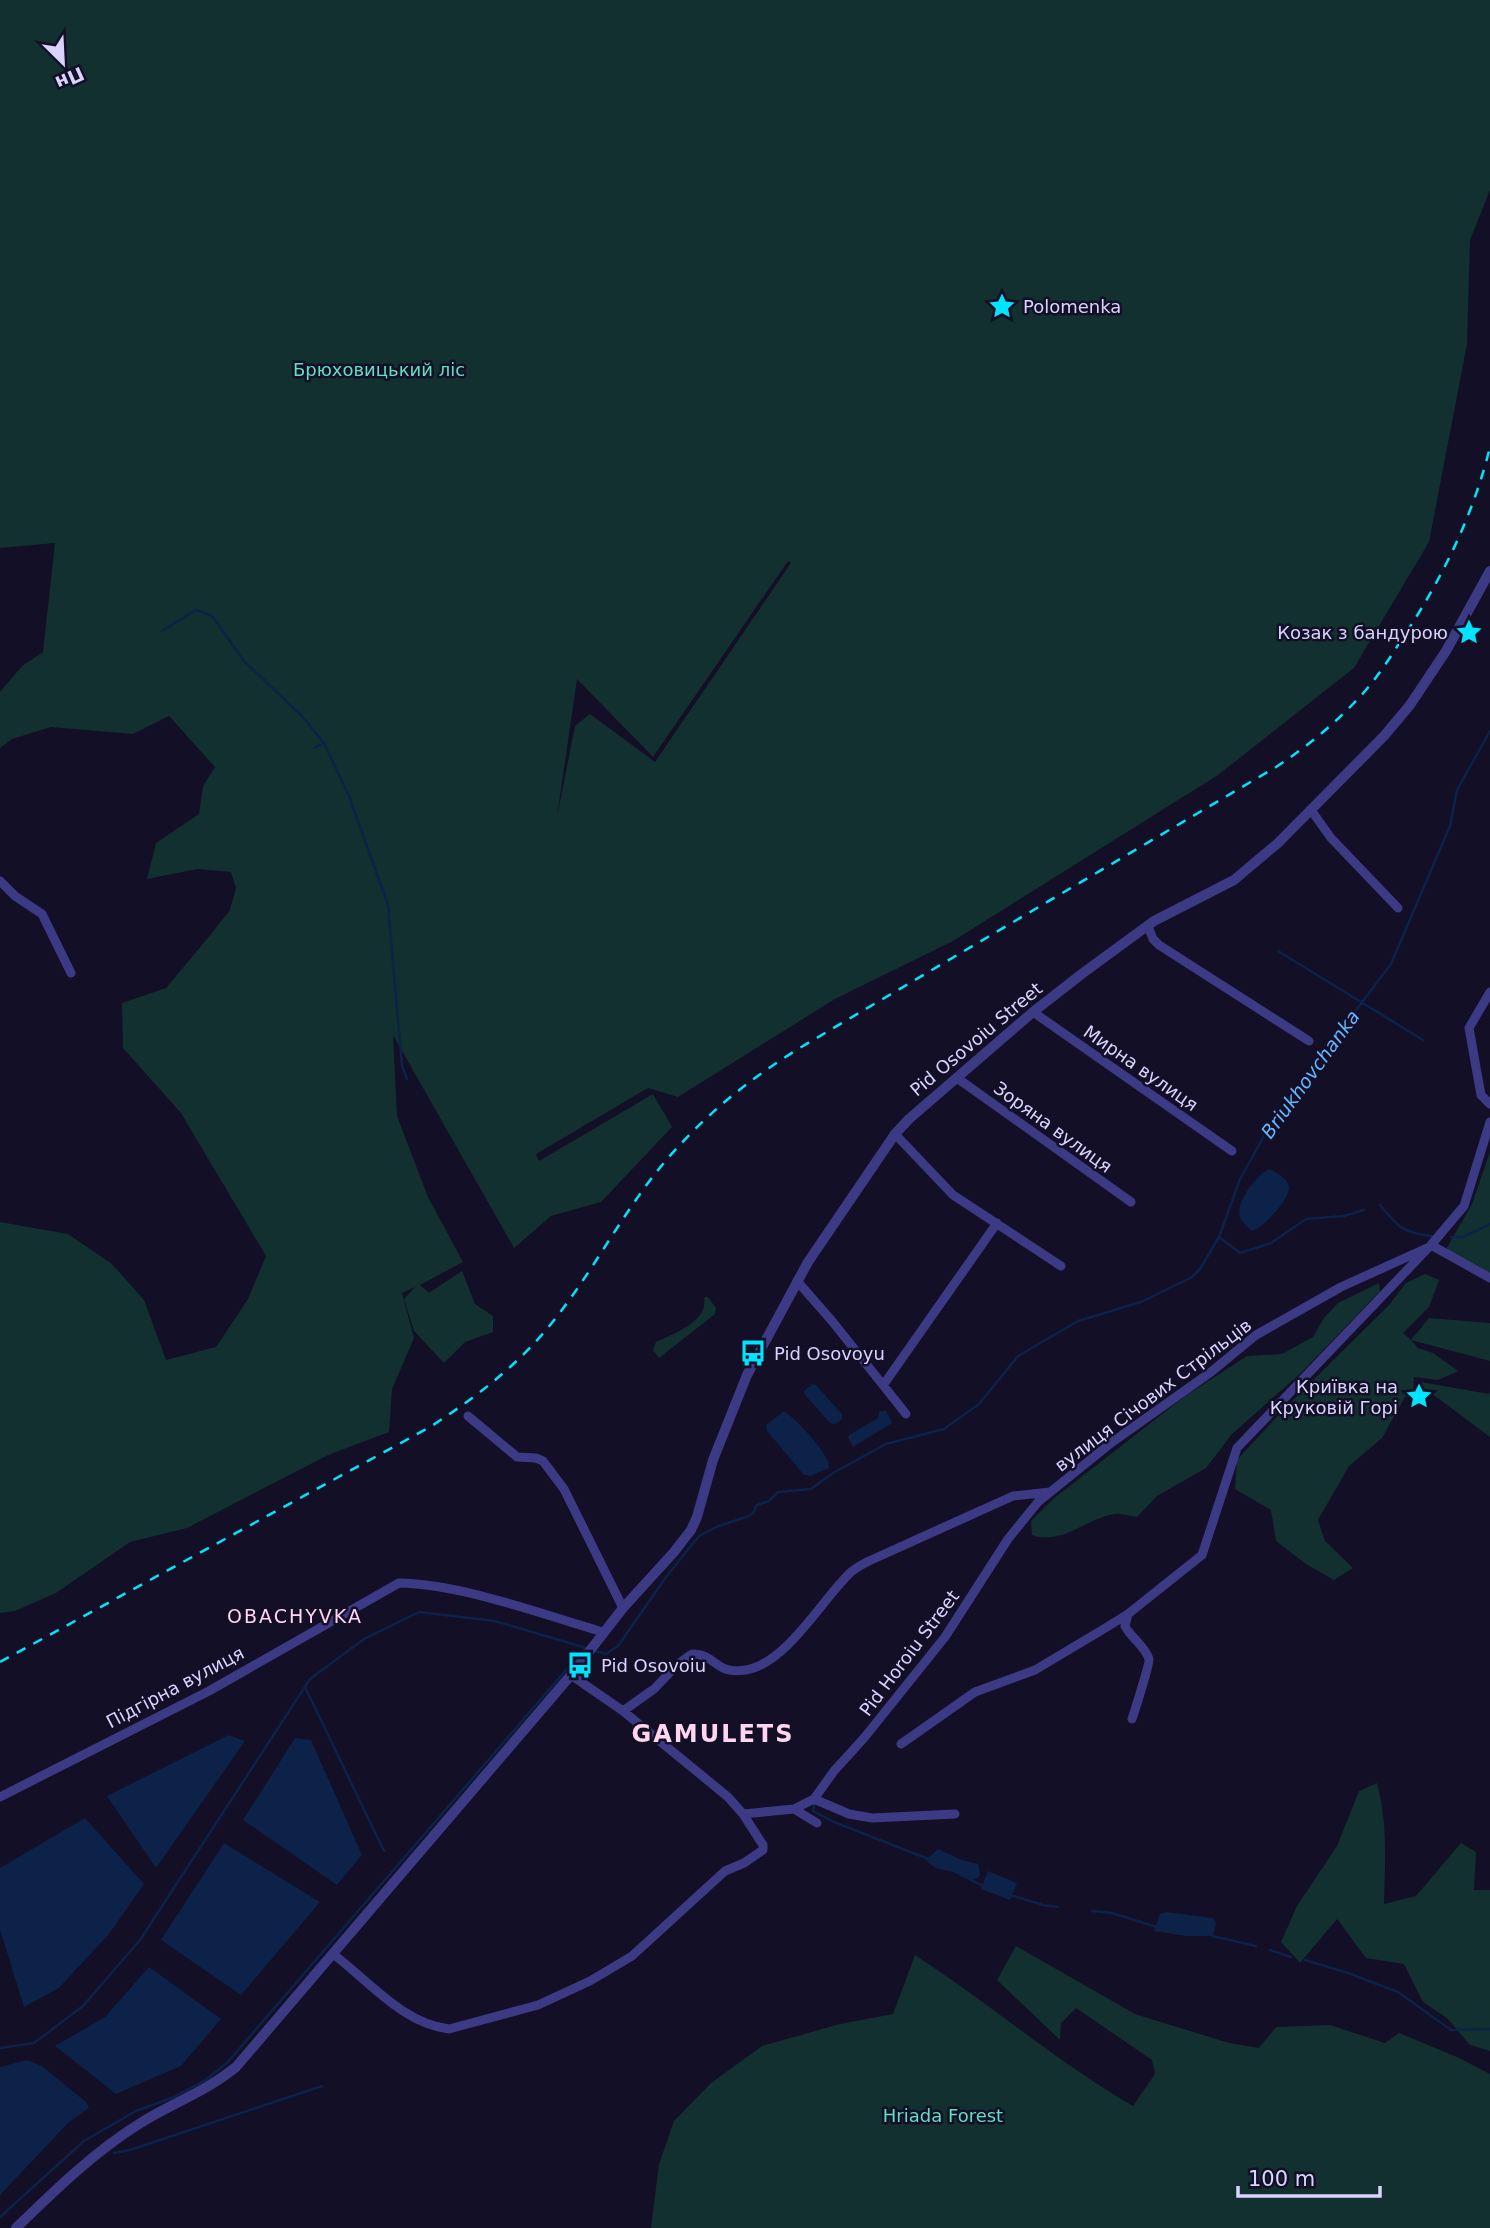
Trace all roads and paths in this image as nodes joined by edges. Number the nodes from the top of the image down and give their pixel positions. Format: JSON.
{"nodes":[{"id":1,"x":1490,"y":572,"type":"edge"},
{"id":2,"x":1311,"y":810,"type":"junction"},
{"id":3,"x":0,"y":881,"type":"edge"},
{"id":4,"x":1398,"y":908,"type":"dead end"},
{"id":5,"x":1148,"y":926,"type":"junction"},
{"id":6,"x":71,"y":973,"type":"dead end"},
{"id":7,"x":1490,"y":992,"type":"edge"},
{"id":8,"x":1033,"y":1013,"type":"junction"},
{"id":9,"x":1309,"y":1041,"type":"dead end"},
{"id":10,"x":957,"y":1078,"type":"junction"},
{"id":11,"x":1490,"y":1104,"type":"edge"},
{"id":12,"x":1490,"y":1122,"type":"edge"},
{"id":13,"x":895,"y":1134,"type":"junction"},
{"id":14,"x":1232,"y":1151,"type":"dead end"},
{"id":15,"x":1131,"y":1202,"type":"dead end"},
{"id":16,"x":997,"y":1223,"type":"junction"},
{"id":17,"x":1431,"y":1245,"type":"junction"},
{"id":18,"x":1061,"y":1266,"type":"dead end"},
{"id":19,"x":1490,"y":1278,"type":"edge"},
{"id":20,"x":797,"y":1282,"type":"junction"},
{"id":21,"x":884,"y":1384,"type":"junction"},
{"id":22,"x":906,"y":1414,"type":"dead end"},
{"id":23,"x":468,"y":1416,"type":"dead end"},
{"id":24,"x":1052,"y":1492,"type":"junction"},
{"id":25,"x":623,"y":1608,"type":"junction"},
{"id":26,"x":1128,"y":1614,"type":"junction"},
{"id":27,"x":600,"y":1637,"type":"junction"},
{"id":28,"x":571,"y":1675,"type":"junction"},
{"id":29,"x":623,"y":1711,"type":"junction"},
{"id":30,"x":1132,"y":1719,"type":"dead end"},
{"id":31,"x":901,"y":1744,"type":"dead end"},
{"id":32,"x":0,"y":1797,"type":"edge"},
{"id":33,"x":814,"y":1798,"type":"junction"},
{"id":34,"x":794,"y":1809,"type":"junction"},
{"id":35,"x":743,"y":1814,"type":"junction"},
{"id":36,"x":955,"y":1814,"type":"dead end"},
{"id":37,"x":817,"y":1822,"type":"dead end"},
{"id":38,"x":333,"y":1954,"type":"junction"},
{"id":39,"x":16,"y":2228,"type":"edge"}],
"edges":[{"from":1,"to":2,"type":"street","name":"Pid Osovoiu Street"},
{"from":2,"to":4,"type":"street"},
{"from":2,"to":5,"type":"street","name":"Pid Osovoiu Street"},
{"from":3,"to":6,"type":"street"},
{"from":5,"to":8,"type":"street","name":"Pid Osovoiu Street"},
{"from":5,"to":9,"type":"street"},
{"from":7,"to":11,"type":"street"},
{"from":8,"to":10,"type":"street","name":"Pid Osovoiu Street"},
{"from":8,"to":14,"type":"street","name":"Мирна вулиця"},
{"from":10,"to":13,"type":"street","name":"Pid Osovoiu Street"},
{"from":10,"to":15,"type":"street","name":"Зоряна вулиця"},
{"from":12,"to":17,"type":"street"},
{"from":13,"to":16,"type":"street"},
{"from":13,"to":20,"type":"street","name":"Pid Osovoiu Street"},
{"from":16,"to":18,"type":"street"},
{"from":16,"to":21,"type":"street"},
{"from":17,"to":19,"type":"street"},
{"from":17,"to":24,"type":"street","name":"вулиця Січових Стрільців"},
{"from":17,"to":26,"type":"street"},
{"from":20,"to":21,"type":"street"},
{"from":20,"to":25,"type":"street","name":"Pid Osovoiu Street"},
{"from":21,"to":22,"type":"street"},
{"from":23,"to":25,"type":"street"},
{"from":24,"to":29,"type":"street","name":"вулиця Січових Стрільців"},
{"from":24,"to":33,"type":"street","name":"Pid Horoiu Street"},
{"from":25,"to":27,"type":"street","name":"Pid Osovoiu Street"},
{"from":26,"to":30,"type":"street"},
{"from":26,"to":31,"type":"street"},
{"from":27,"to":28,"type":"street","name":"Pid Osovoiu Street"},
{"from":27,"to":32,"type":"street","name":"Підгірна вулиця"},
{"from":28,"to":29,"type":"street"},
{"from":28,"to":38,"type":"street"},
{"from":29,"to":35,"type":"street"},
{"from":33,"to":34,"type":"street"},
{"from":33,"to":36,"type":"street"},
{"from":34,"to":35,"type":"street"},
{"from":34,"to":37,"type":"street"},
{"from":35,"to":38,"type":"street"},
{"from":38,"to":39,"type":"street"}]}
